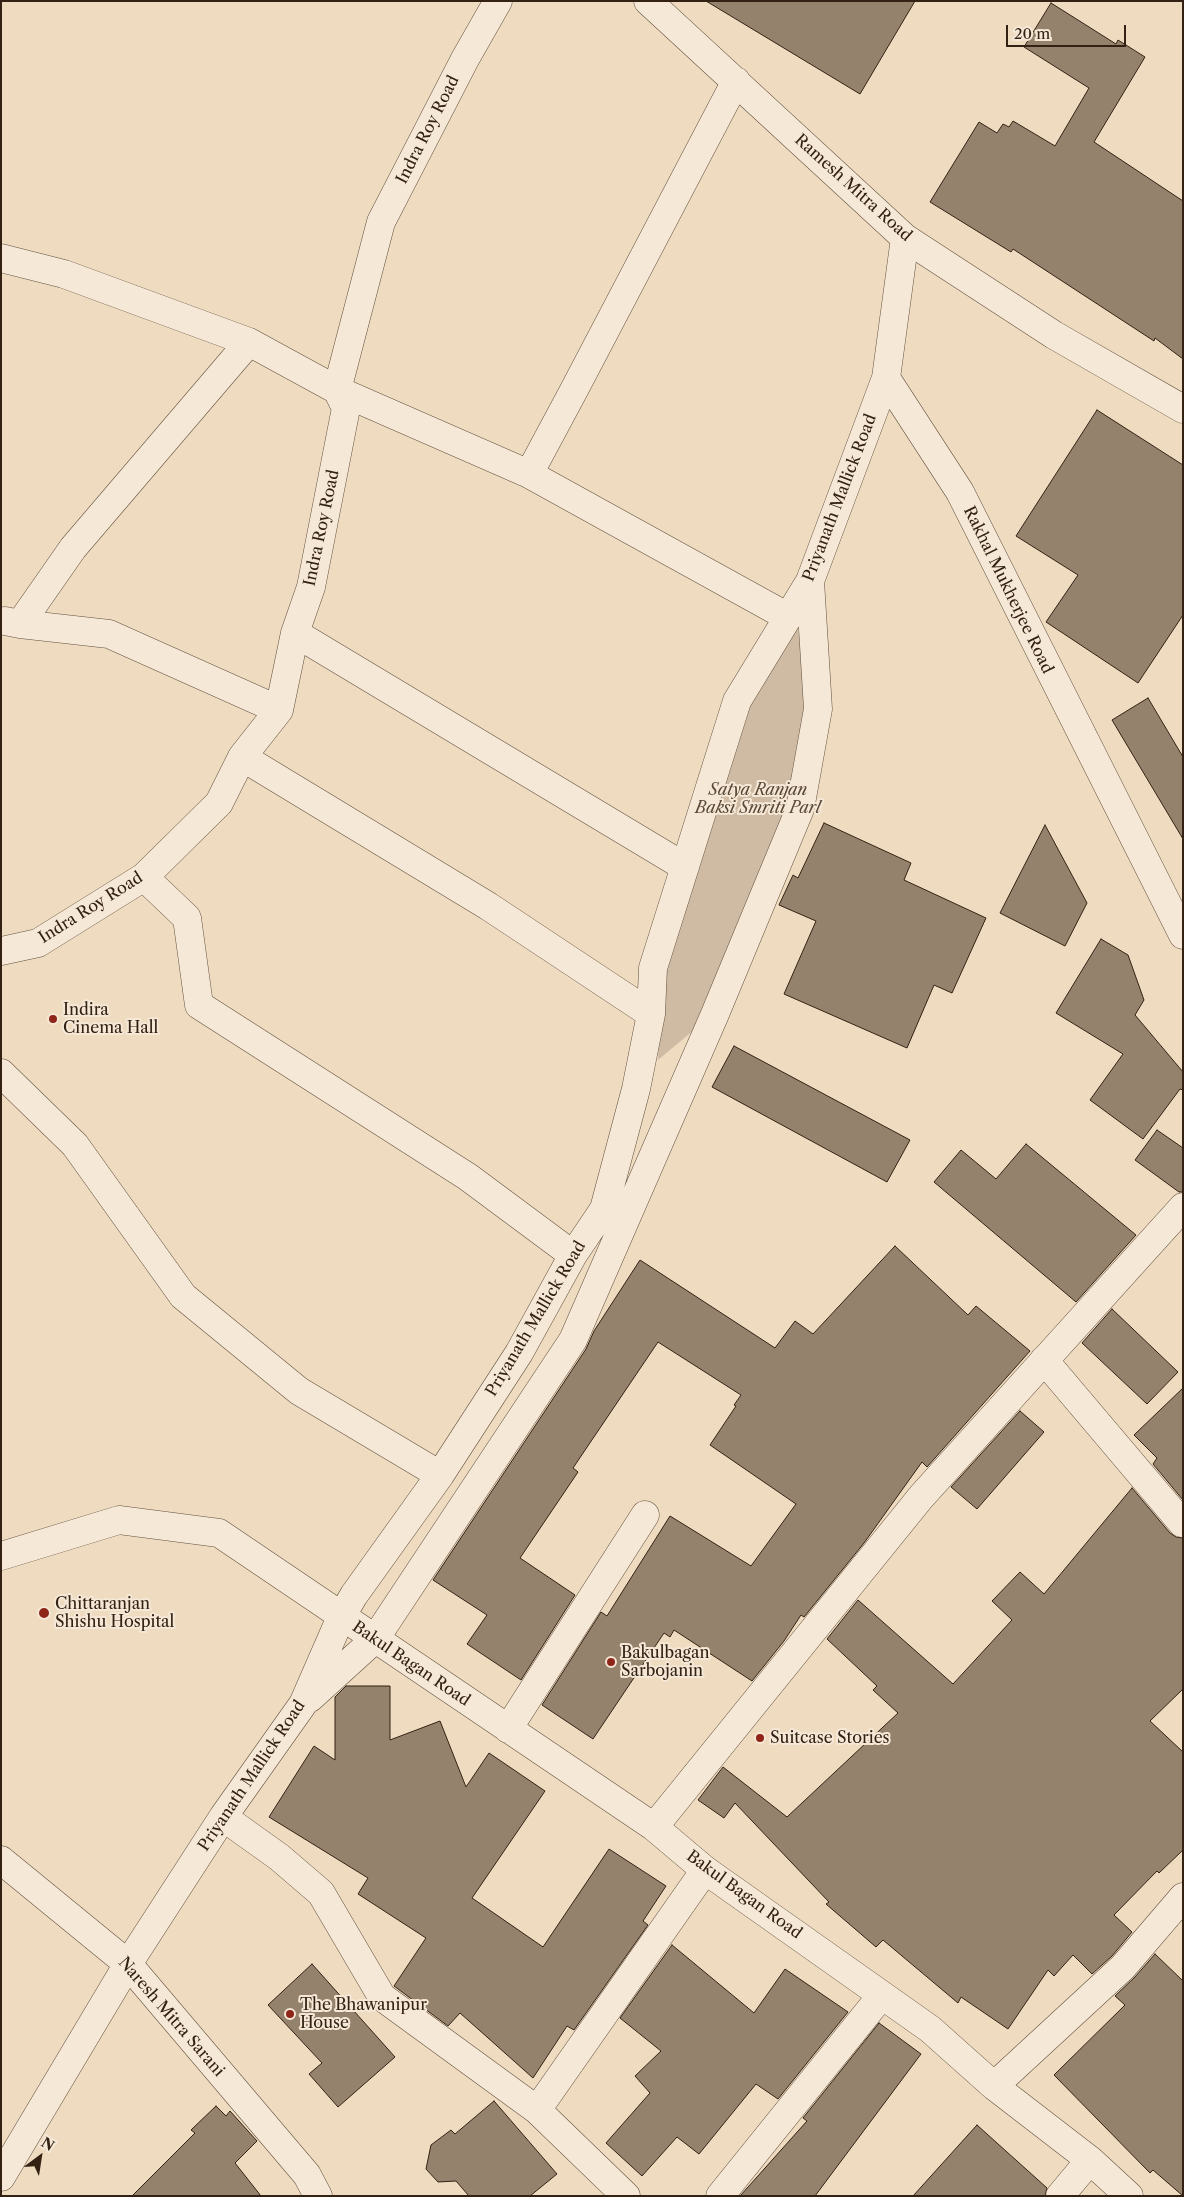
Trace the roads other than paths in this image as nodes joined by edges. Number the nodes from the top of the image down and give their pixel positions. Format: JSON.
{"nodes":[{"id":1,"x":498,"y":1,"type":"edge"},
{"id":2,"x":648,"y":1,"type":"edge"},
{"id":3,"x":736,"y":81,"type":"junction"},
{"id":4,"x":905,"y":238,"type":"junction"},
{"id":5,"x":1,"y":258,"type":"edge"},
{"id":6,"x":249,"y":342,"type":"junction"},
{"id":7,"x":886,"y":378,"type":"junction"},
{"id":8,"x":337,"y":390,"type":"junction"},
{"id":9,"x":1183,"y":409,"type":"edge"},
{"id":10,"x":529,"y":474,"type":"junction"},
{"id":11,"x":810,"y":581,"type":"junction"},
{"id":12,"x":788,"y":617,"type":"junction"},
{"id":13,"x":10,"y":622,"type":"edge"},
{"id":14,"x":295,"y":633,"type":"junction"},
{"id":15,"x":279,"y":710,"type":"junction"},
{"id":16,"x":242,"y":757,"type":"junction"},
{"id":17,"x":685,"y":867,"type":"junction"},
{"id":18,"x":144,"y":876,"type":"junction"},
{"id":19,"x":1183,"y":935,"type":"edge"},
{"id":20,"x":1,"y":951,"type":"edge"},
{"id":21,"x":651,"y":1014,"type":"junction"},
{"id":22,"x":1,"y":1073,"type":"edge"},
{"id":23,"x":1183,"y":1207,"type":"edge"},
{"id":24,"x":573,"y":1255,"type":"junction"},
{"id":25,"x":1044,"y":1360,"type":"junction"},
{"id":26,"x":440,"y":1475,"type":"junction"},
{"id":27,"x":645,"y":1514,"type":"dead end"},
{"id":28,"x":1182,"y":1523,"type":"edge"},
{"id":29,"x":1,"y":1556,"type":"edge"},
{"id":30,"x":341,"y":1617,"type":"junction"},
{"id":31,"x":375,"y":1639,"type":"junction"},
{"id":32,"x":303,"y":1704,"type":"junction"},
{"id":33,"x":508,"y":1729,"type":"junction"},
{"id":34,"x":223,"y":1817,"type":"junction"},
{"id":35,"x":654,"y":1827,"type":"junction"},
{"id":36,"x":1,"y":1860,"type":"edge"},
{"id":37,"x":706,"y":1870,"type":"junction"},
{"id":38,"x":1183,"y":1897,"type":"edge"},
{"id":39,"x":128,"y":1964,"type":"junction"},
{"id":40,"x":882,"y":1995,"type":"junction"},
{"id":41,"x":994,"y":2086,"type":"junction"},
{"id":42,"x":537,"y":2110,"type":"junction"},
{"id":43,"x":1090,"y":2160,"type":"junction"},
{"id":44,"x":1,"y":2177,"type":"edge"},
{"id":45,"x":318,"y":2196,"type":"edge"},
{"id":46,"x":626,"y":2196,"type":"edge"},
{"id":47,"x":720,"y":2196,"type":"edge"},
{"id":48,"x":1060,"y":2196,"type":"edge"},
{"id":49,"x":1129,"y":2196,"type":"edge"}],
"edges":[{"from":1,"to":8,"type":"street","name":"Indra Roy Road"},
{"from":2,"to":3,"type":"street","name":"Ramesh Mitra Road"},
{"from":3,"to":4,"type":"street","name":"Ramesh Mitra Road"},
{"from":3,"to":10,"type":"street"},
{"from":4,"to":7,"type":"street"},
{"from":4,"to":9,"type":"street","name":"Ramesh Mitra Road"},
{"from":5,"to":6,"type":"street"},
{"from":6,"to":8,"type":"street"},
{"from":6,"to":13,"type":"street"},
{"from":7,"to":11,"type":"street","name":"Priyanath Mallick Road"},
{"from":7,"to":19,"type":"street","name":"Rakhal Mukherjee Road"},
{"from":8,"to":10,"type":"street"},
{"from":8,"to":14,"type":"street","name":"Indra Roy Road"},
{"from":10,"to":12,"type":"street"},
{"from":11,"to":12,"type":"street","name":"Priyanath Mallick Road"},
{"from":11,"to":31,"type":"street"},
{"from":12,"to":17,"type":"street","name":"Priyanath Mallick Road"},
{"from":13,"to":15,"type":"street"},
{"from":14,"to":15,"type":"street","name":"Indra Roy Road"},
{"from":14,"to":17,"type":"street"},
{"from":15,"to":16,"type":"street","name":"Indra Roy Road"},
{"from":16,"to":18,"type":"street","name":"Indra Roy Road"},
{"from":16,"to":21,"type":"street"},
{"from":17,"to":21,"type":"street","name":"Priyanath Mallick Road"},
{"from":18,"to":20,"type":"street","name":"Indra Roy Road"},
{"from":18,"to":24,"type":"street"},
{"from":21,"to":24,"type":"street","name":"Priyanath Mallick Road"},
{"from":22,"to":26,"type":"street"},
{"from":23,"to":25,"type":"street"},
{"from":24,"to":26,"type":"street","name":"Priyanath Mallick Road"},
{"from":25,"to":28,"type":"street"},
{"from":25,"to":35,"type":"street"},
{"from":26,"to":30,"type":"street","name":"Priyanath Mallick Road"},
{"from":27,"to":33,"type":"street"},
{"from":29,"to":30,"type":"street","name":"Bakul Bagan Road"},
{"from":30,"to":31,"type":"street","name":"Bakul Bagan Road"},
{"from":30,"to":32,"type":"street","name":"Priyanath Mallick Road"},
{"from":31,"to":32,"type":"street"},
{"from":31,"to":33,"type":"street","name":"Bakul Bagan Road"},
{"from":32,"to":34,"type":"street","name":"Priyanath Mallick Road"},
{"from":33,"to":35,"type":"street","name":"Bakul Bagan Road"},
{"from":34,"to":39,"type":"street","name":"Priyanath Mallick Road"},
{"from":34,"to":42,"type":"street"},
{"from":35,"to":37,"type":"street","name":"Bakul Bagan Road"},
{"from":36,"to":39,"type":"street","name":"Naresh Mitra Sarani"},
{"from":37,"to":40,"type":"street","name":"Bakul Bagan Road"},
{"from":37,"to":42,"type":"street"},
{"from":38,"to":41,"type":"street"},
{"from":39,"to":44,"type":"street","name":"Priyanath Mallick Road"},
{"from":39,"to":45,"type":"street","name":"Naresh Mitra Sarani"},
{"from":40,"to":41,"type":"street","name":"Bakul Bagan Road"},
{"from":40,"to":47,"type":"street"},
{"from":41,"to":43,"type":"street","name":"Bakul Bagan Road"},
{"from":42,"to":46,"type":"street"},
{"from":43,"to":48,"type":"street"},
{"from":43,"to":49,"type":"street","name":"Bakul Bagan Road"}]}
